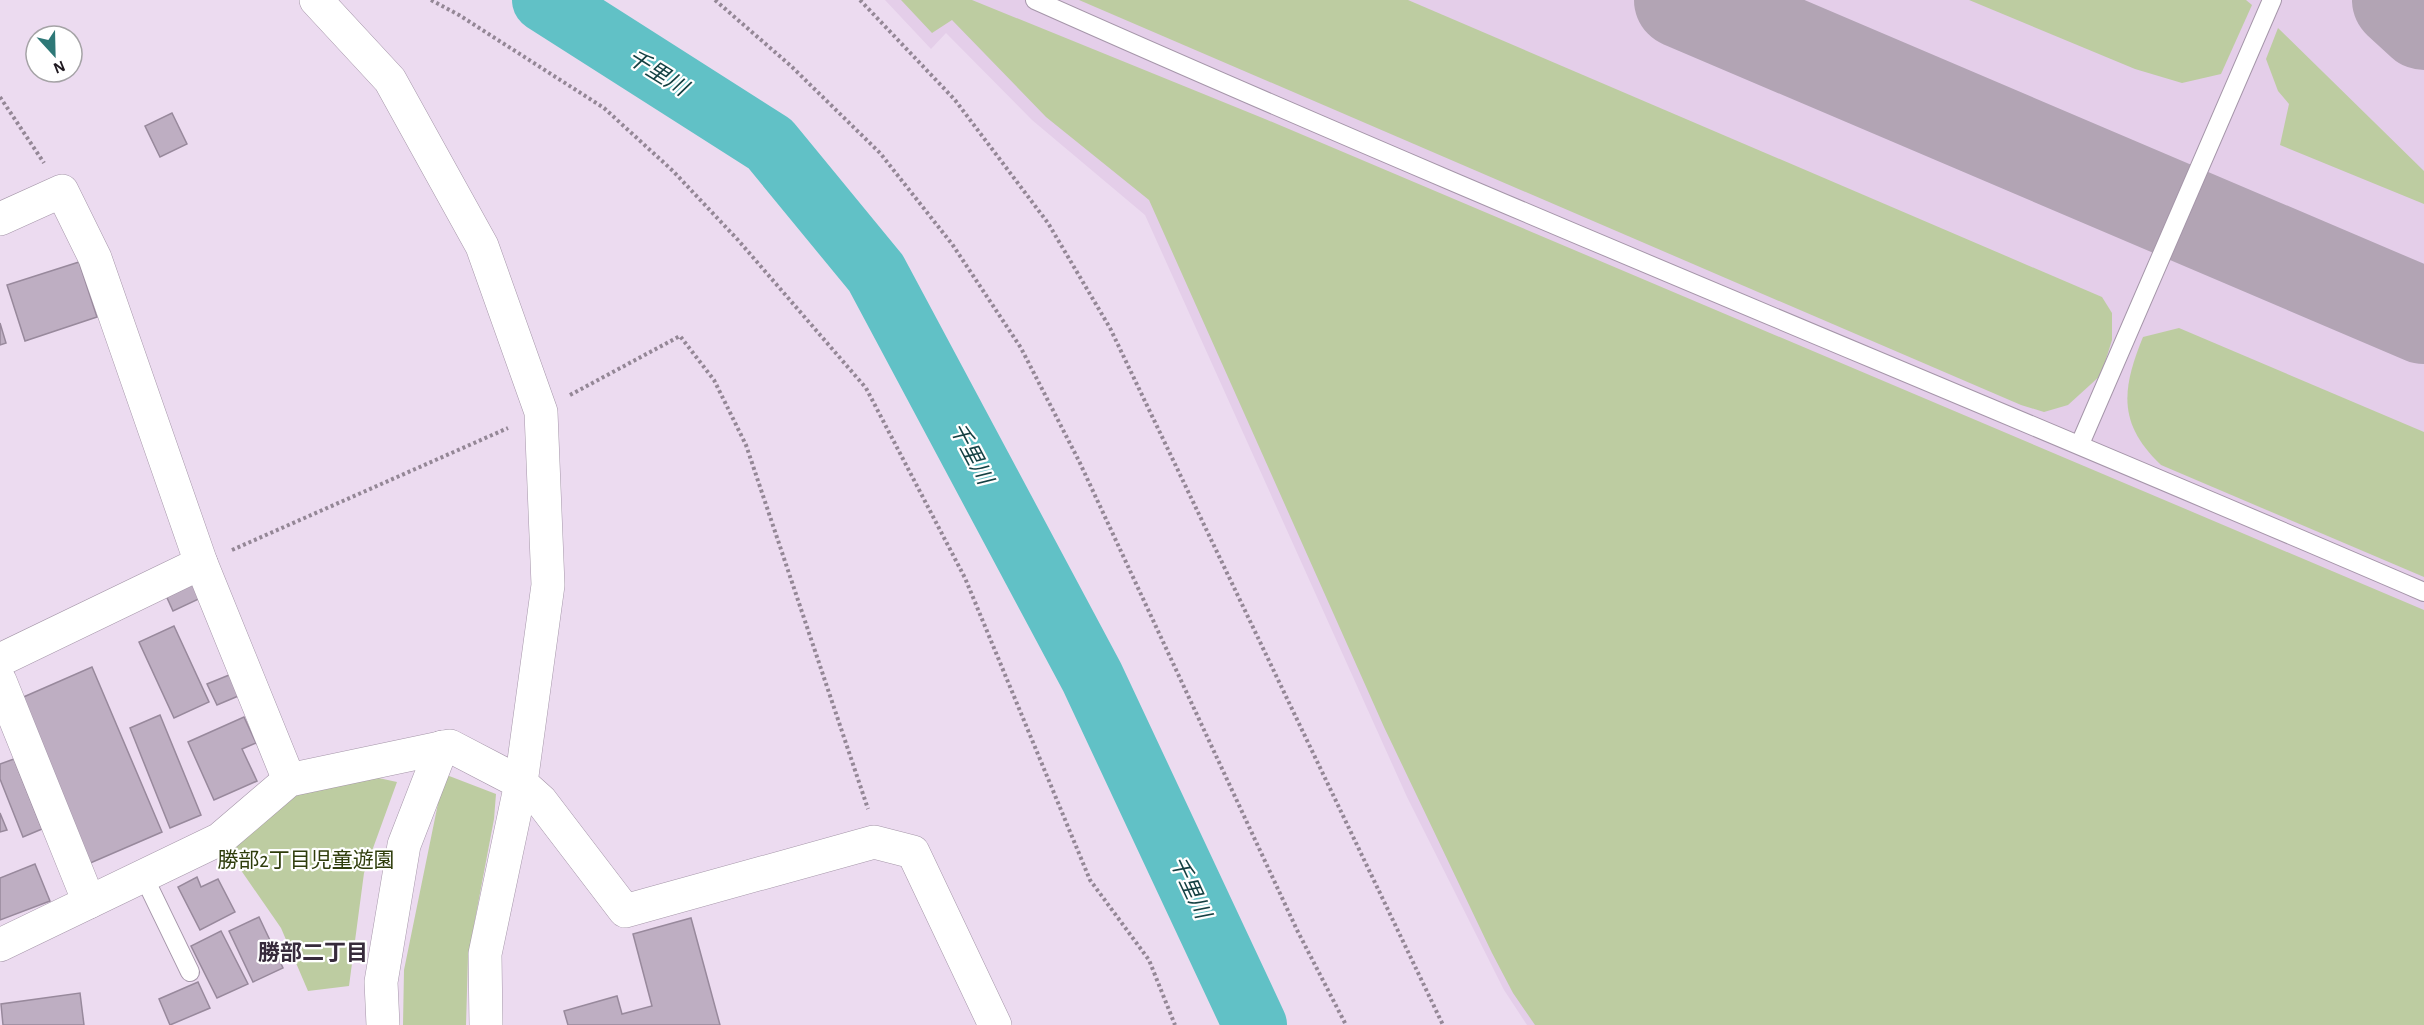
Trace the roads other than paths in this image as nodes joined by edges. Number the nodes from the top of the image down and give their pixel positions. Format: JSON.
{"nodes":[{"id":1,"x":316,"y":0,"type":"edge"},
{"id":2,"x":1035,"y":0,"type":"edge"},
{"id":3,"x":2272,"y":0,"type":"edge"},
{"id":4,"x":0,"y":219,"type":"edge"},
{"id":5,"x":2080,"y":444,"type":"junction"},
{"id":6,"x":201,"y":563,"type":"junction"},
{"id":7,"x":2424,"y":592,"type":"edge"},
{"id":8,"x":0,"y":660,"type":"edge"},
{"id":9,"x":0,"y":681,"type":"edge"},
{"id":10,"x":442,"y":747,"type":"junction"},
{"id":11,"x":290,"y":780,"type":"junction"},
{"id":12,"x":521,"y":783,"type":"junction"},
{"id":13,"x":143,"y":875,"type":"junction"},
{"id":14,"x":89,"y":902,"type":"junction"},
{"id":15,"x":0,"y":945,"type":"edge"},
{"id":16,"x":190,"y":972,"type":"dead end"},
{"id":17,"x":383,"y":1025,"type":"edge"},
{"id":18,"x":486,"y":1025,"type":"edge"},
{"id":19,"x":995,"y":1025,"type":"edge"}],
"edges":[{"from":1,"to":12,"type":"street"},
{"from":2,"to":5,"type":"lane"},
{"from":3,"to":5,"type":"lane"},
{"from":4,"to":6,"type":"street"},
{"from":5,"to":7,"type":"lane"},
{"from":6,"to":8,"type":"street"},
{"from":6,"to":11,"type":"street"},
{"from":9,"to":14,"type":"street"},
{"from":10,"to":11,"type":"street"},
{"from":10,"to":12,"type":"street"},
{"from":10,"to":17,"type":"street"},
{"from":11,"to":13,"type":"street"},
{"from":12,"to":18,"type":"street"},
{"from":12,"to":19,"type":"street"},
{"from":13,"to":14,"type":"street"},
{"from":13,"to":16,"type":"lane"},
{"from":14,"to":15,"type":"street"}]}
